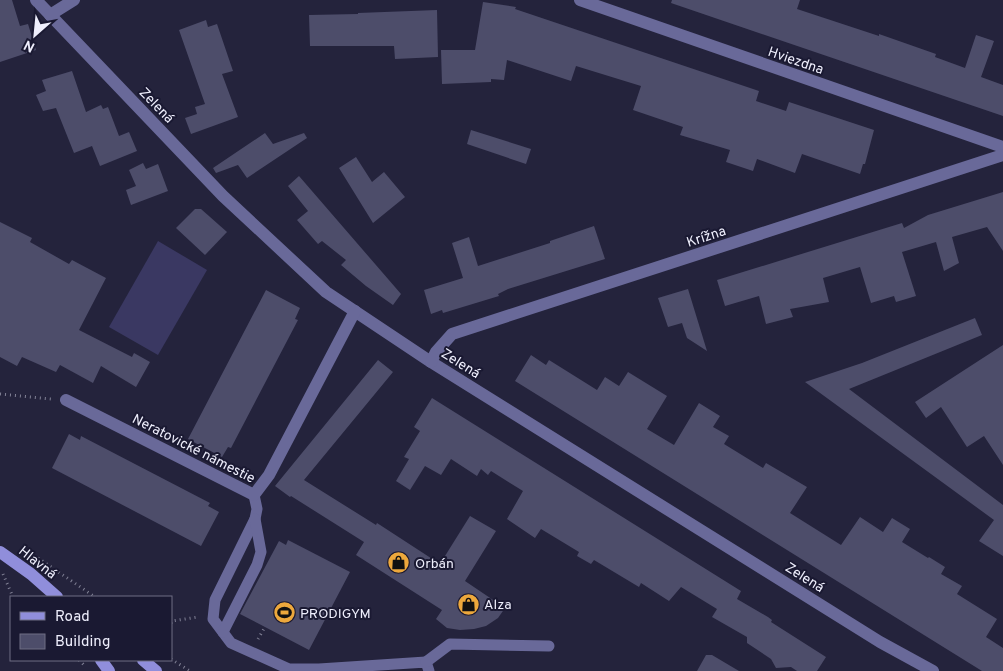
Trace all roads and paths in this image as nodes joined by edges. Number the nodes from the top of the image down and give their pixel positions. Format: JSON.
{"nodes":[{"id":1,"x":36,"y":0,"type":"edge"},
{"id":2,"x":74,"y":0,"type":"edge"},
{"id":3,"x":580,"y":0,"type":"edge"},
{"id":4,"x":50,"y":15,"type":"junction"},
{"id":5,"x":1003,"y":147,"type":"edge"},
{"id":6,"x":1003,"y":155,"type":"edge"},
{"id":7,"x":355,"y":311,"type":"junction"},
{"id":8,"x":431,"y":362,"type":"junction"},
{"id":9,"x":0,"y":394,"type":"edge"},
{"id":10,"x":66,"y":400,"type":"joint"},
{"id":11,"x":254,"y":495,"type":"junction"},
{"id":12,"x":255,"y":519,"type":"junction"},
{"id":13,"x":0,"y":552,"type":"edge"},
{"id":14,"x":0,"y":567,"type":"edge"},
{"id":15,"x":13,"y":596,"type":"edge"},
{"id":16,"x":56,"y":596,"type":"edge"},
{"id":17,"x":213,"y":619,"type":"junction"},
{"id":18,"x":172,"y":621,"type":"edge"},
{"id":19,"x":265,"y":627,"type":"dead end"},
{"id":20,"x":223,"y":632,"type":"junction"},
{"id":21,"x":255,"y":644,"type":"dead end"},
{"id":22,"x":549,"y":646,"type":"dead end"},
{"id":23,"x":172,"y":660,"type":"edge"},
{"id":24,"x":144,"y":661,"type":"edge"},
{"id":25,"x":428,"y":667,"type":"edge"},
{"id":26,"x":156,"y":671,"type":"edge"},
{"id":27,"x":190,"y":671,"type":"edge"},
{"id":28,"x":933,"y":671,"type":"edge"}],
"edges":[{"from":1,"to":4,"type":"street","name":"Zelená"},
{"from":2,"to":4,"type":"street"},
{"from":3,"to":5,"type":"street","name":"Hviezdna"},
{"from":4,"to":7,"type":"street","name":"Zelená"},
{"from":6,"to":8,"type":"street","name":"Krížna"},
{"from":7,"to":8,"type":"street","name":"Zelená"},
{"from":7,"to":11,"type":"street","name":"Neratovické námestie"},
{"from":8,"to":28,"type":"street","name":"Zelená"},
{"from":9,"to":10,"type":"path"},
{"from":10,"to":11,"type":"street","name":"Neratovické námestie"},
{"from":11,"to":12,"type":"lane"},
{"from":12,"to":17,"type":"lane"},
{"from":12,"to":20,"type":"lane"},
{"from":13,"to":16,"type":"main road","name":"Hlavná"},
{"from":14,"to":15,"type":"path"},
{"from":17,"to":18,"type":"path"},
{"from":17,"to":20,"type":"lane"},
{"from":19,"to":21,"type":"path"},
{"from":20,"to":25,"type":"lane"},
{"from":22,"to":25,"type":"lane"},
{"from":23,"to":27,"type":"path"},
{"from":24,"to":26,"type":"main road"}]}
